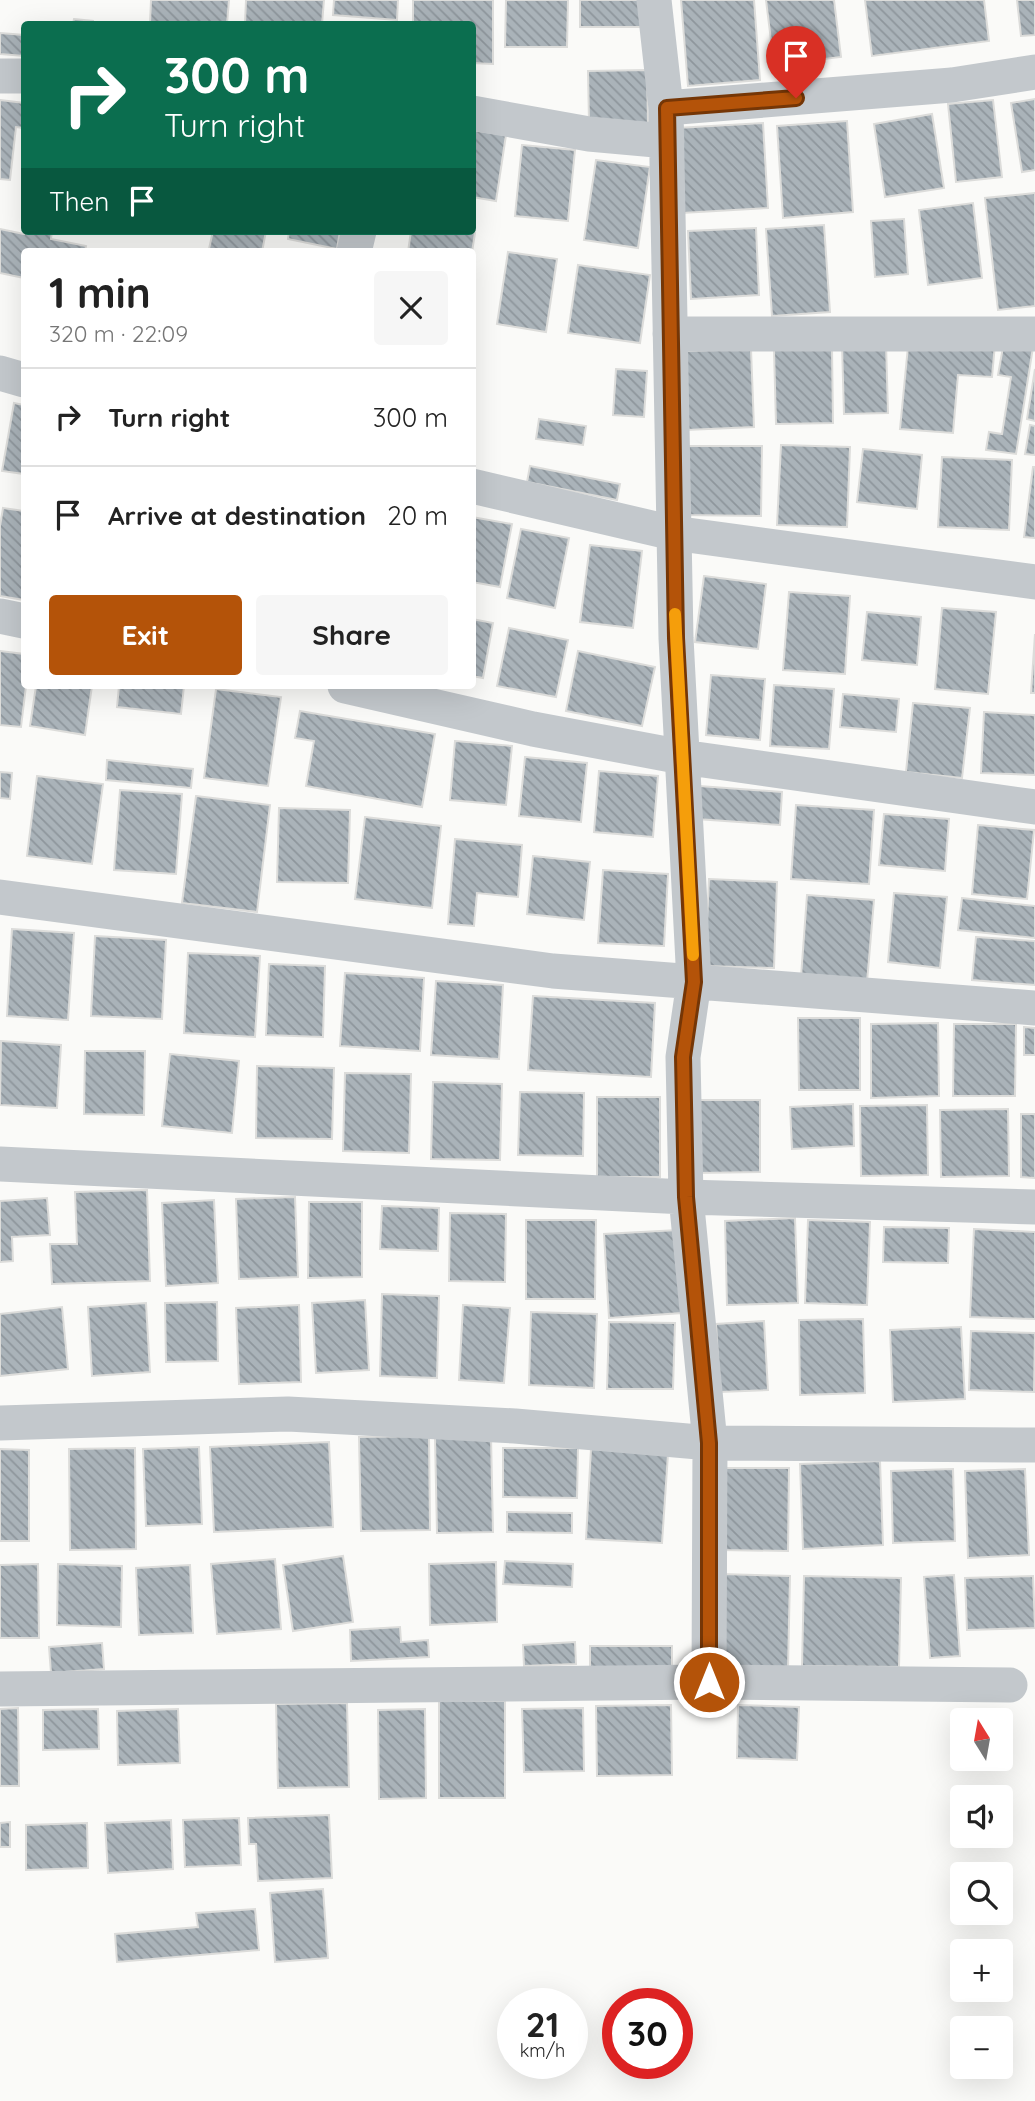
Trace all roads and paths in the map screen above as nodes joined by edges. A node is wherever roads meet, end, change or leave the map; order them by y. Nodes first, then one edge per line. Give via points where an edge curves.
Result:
1 (654, 0) edge
2 (1035, 72) edge
3 (0, 76) edge
4 (21, 76) edge
5 (476, 114) edge
6 (667, 125) junction
7 (670, 334) junction
8 (1035, 334) edge
9 (0, 373) edge
10 (21, 379) edge
11 (476, 487) edge
12 (673, 533) junction
13 (1035, 582) edge
14 (0, 616) edge
15 (21, 620) edge
16 (358, 689) edge
17 (682, 757) junction
18 (1035, 807) edge
19 (0, 897) edge
20 (694, 982) junction
21 (1035, 1008) edge
22 (0, 1164) edge
23 (686, 1197) junction
24 (1035, 1207) edge
25 (0, 1423) edge
26 (709, 1443) junction
27 (1035, 1445) edge
28 (709, 1682) junction
29 (1010, 1685) dead end
30 (0, 1689) edge

1 - 6 street
2 - 6 street
3 - 4 street
5 - 6 street via 589,134
6 - 7 street
7 - 8 street
7 - 12 street
9 - 10 street
11 - 12 street
12 - 13 street
12 - 17 street
14 - 15 street
16 - 17 street
17 - 18 street
17 - 20 street
19 - 20 street via 553,971
20 - 21 street
20 - 23 street via 683,1057
22 - 23 street
23 - 24 street
23 - 26 street
25 - 26 street via 288,1414 515,1426
26 - 27 street
26 - 28 street
28 - 29 street
28 - 30 street

